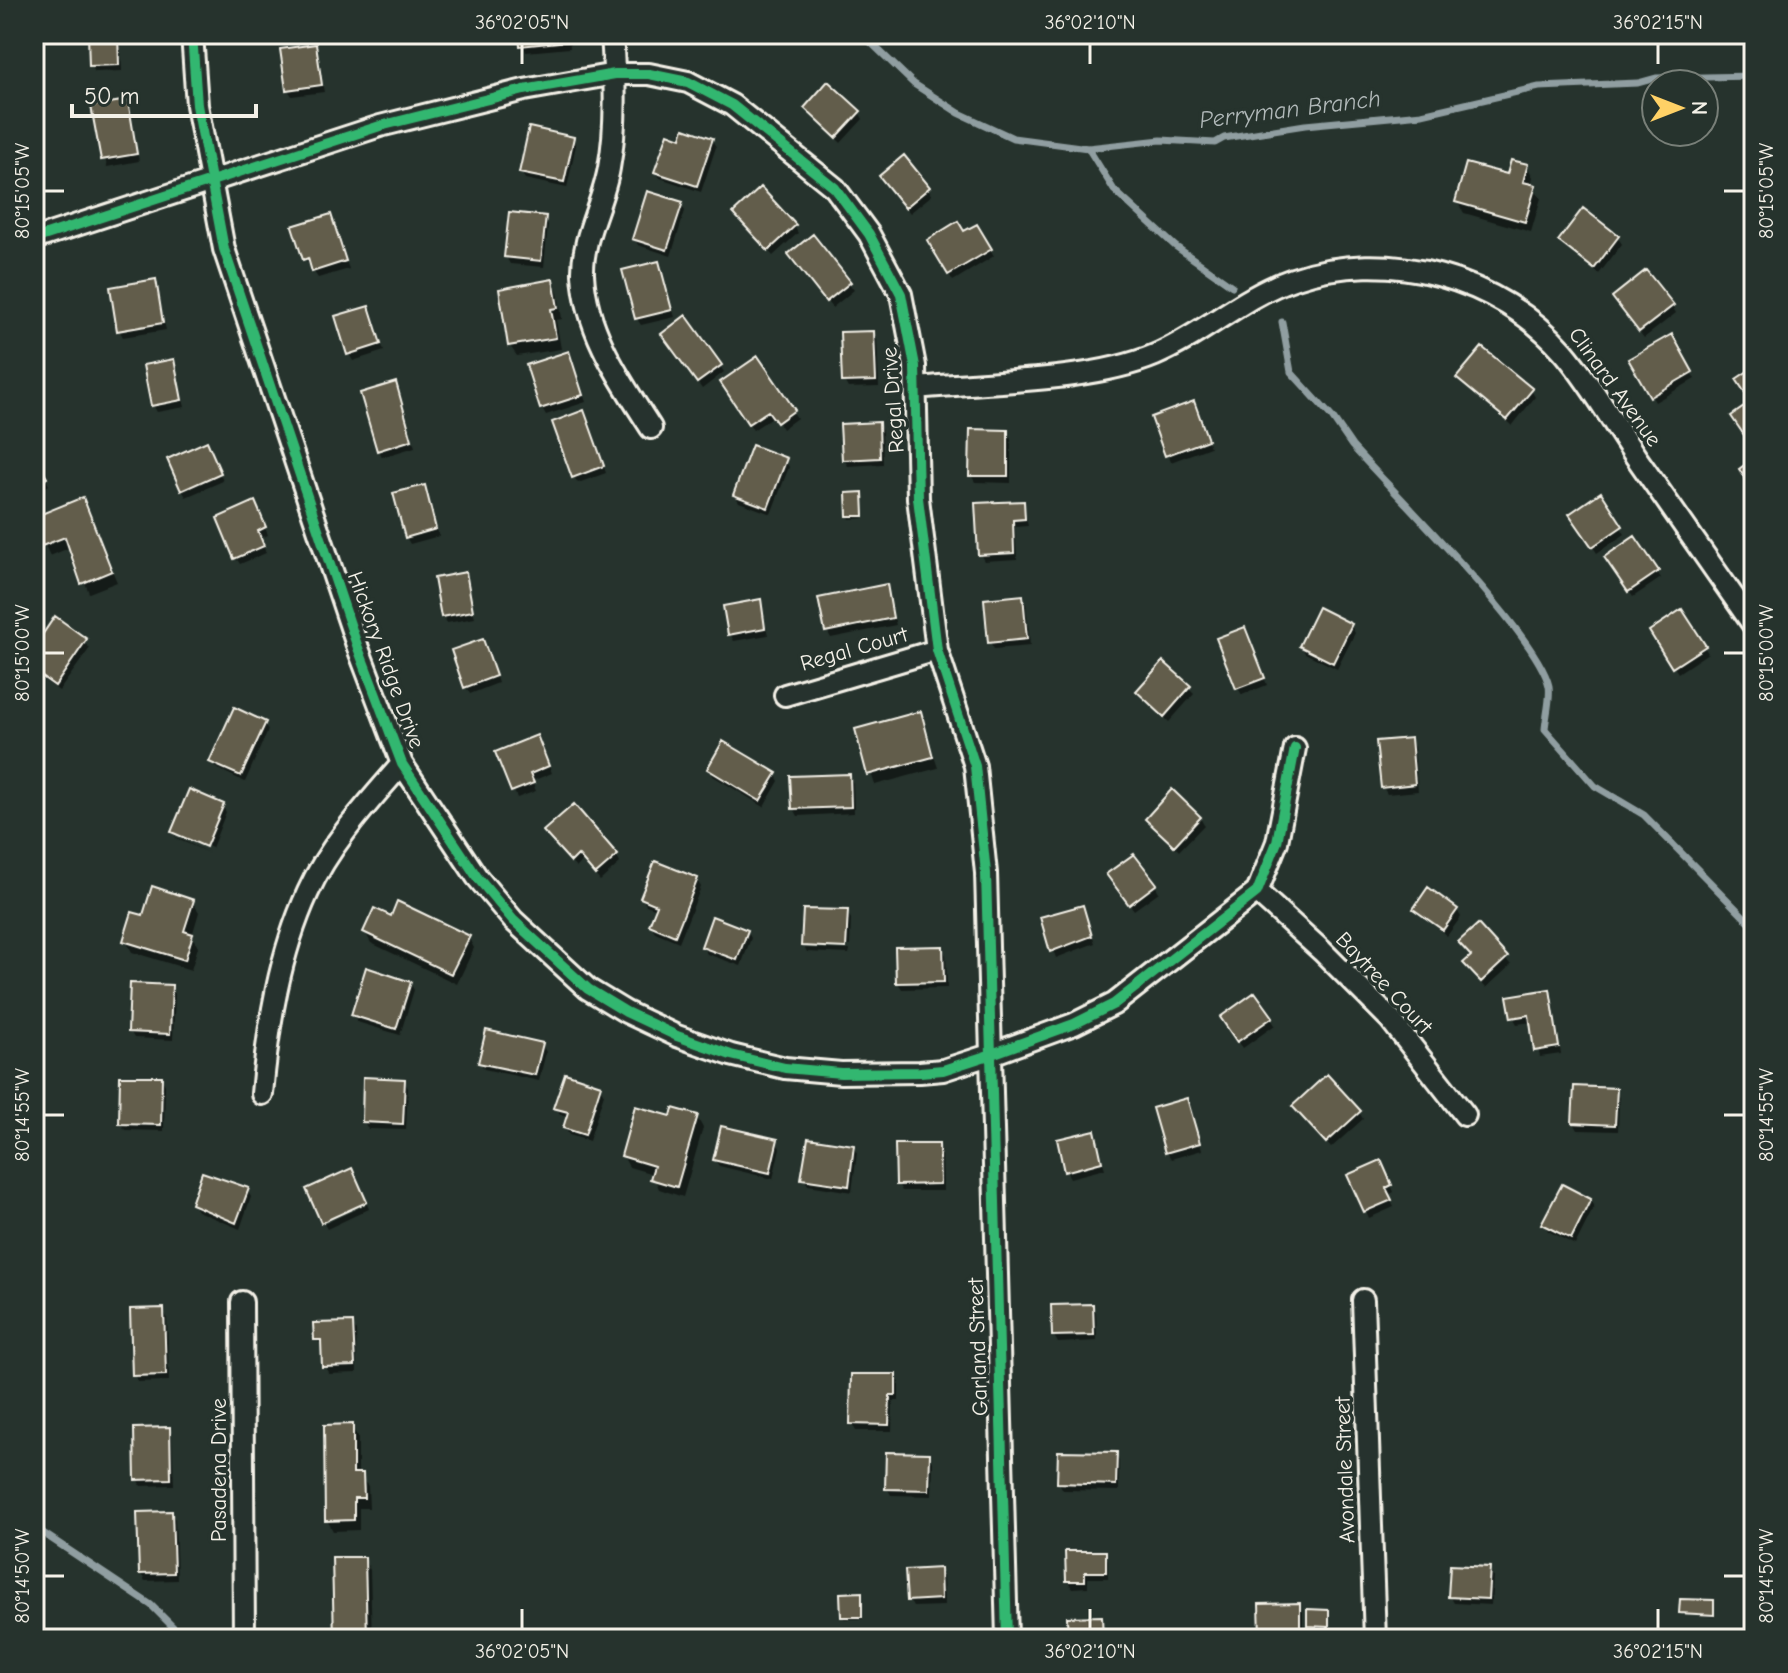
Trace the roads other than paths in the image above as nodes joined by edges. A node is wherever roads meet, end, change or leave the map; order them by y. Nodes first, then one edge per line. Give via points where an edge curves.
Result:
1 (192, 34) edge
2 (612, 34) edge
3 (615, 74) junction
4 (211, 179) junction
5 (34, 239) edge
6 (916, 388) junction
7 (651, 428) dead end
8 (1754, 626) edge
9 (937, 650) junction
10 (785, 695) dead end
11 (1295, 748) dead end
12 (402, 764) junction
13 (1257, 892) junction
14 (989, 1055) junction
15 (262, 1094) dead end
16 (1465, 1115) dead end
17 (1363, 1300) dead end
18 (242, 1302) dead end
19 (244, 1639) edge
20 (1007, 1639) edge
21 (1375, 1639) edge

1 - 4 street, Hickory Ridge Drive via 197,105
2 - 3 street
3 - 4 street, Regal Drive via 524,90 380,126
3 - 6 street, Regal Drive via 688,82 732,105 835,188 869,234 901,294
3 - 7 street via 609,168 586,241 583,274 592,319 610,362
4 - 5 street, Regal Drive
4 - 12 street, Hickory Ridge Drive via 224,249 252,337
6 - 8 street, Clinard Avenue via 1117,367 1186,341 1253,296 1320,272 1363,266 1440,275 1514,308 1564,353
6 - 9 street, Regal Drive via 918,498
9 - 10 street, Regal Court
9 - 14 street, Regal Drive via 975,766 986,873
11 - 13 street via 1277,842
12 - 14 street, Hickory Ridge Drive via 477,877 513,920 565,970 626,1012 677,1036 785,1068 920,1072
12 - 15 street via 365,807 308,891 275,998
13 - 14 street, Hickory Ridge Drive via 1114,1004
13 - 16 street, Baytree Court via 1390,1019
14 - 20 street, Garland Street
17 - 21 street, Avondale Street
18 - 19 street, Pasadena Drive

